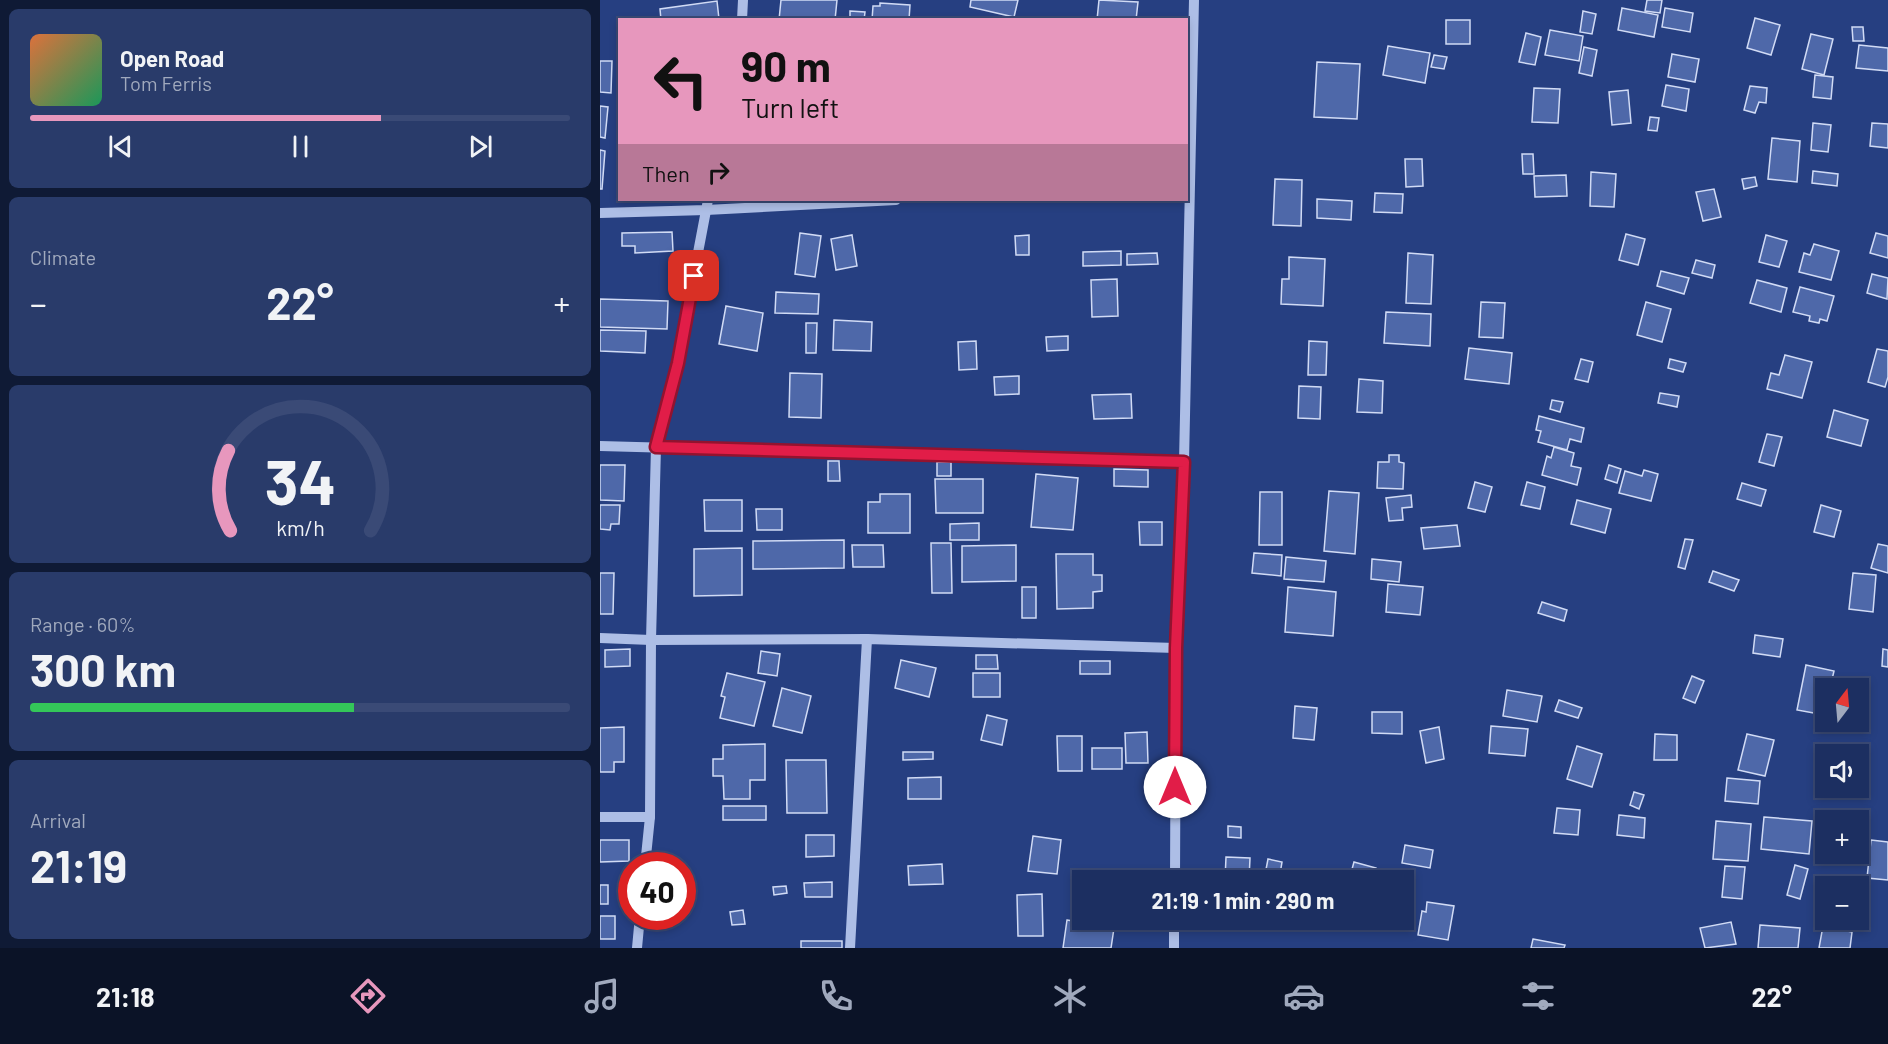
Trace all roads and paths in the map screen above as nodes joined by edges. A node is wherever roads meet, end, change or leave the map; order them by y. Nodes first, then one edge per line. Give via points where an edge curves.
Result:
1 (743, 0) edge
2 (1194, 0) edge
3 (742, 18) edge
4 (1189, 189) edge
5 (858, 201) edge
6 (707, 205) edge
7 (600, 213) edge
8 (600, 446) edge
9 (656, 447) junction
10 (1184, 462) junction
11 (600, 638) edge
12 (867, 639) junction
13 (651, 640) junction
14 (1176, 648) junction
15 (600, 817) edge
16 (650, 817) junction
17 (646, 852) edge
18 (1175, 870) edge
19 (639, 930) edge
20 (1174, 930) edge
21 (637, 948) edge
22 (850, 948) edge
23 (1174, 948) edge

1 - 3 street
2 - 4 street
4 - 10 street
5 - 6 street
6 - 7 street
6 - 9 street via 678,363
8 - 9 street
9 - 10 street
9 - 13 street
10 - 14 street
11 - 13 street
12 - 13 street
12 - 14 street
12 - 22 street
13 - 16 street
14 - 18 street
15 - 16 street
16 - 17 street
19 - 21 street
20 - 23 street

